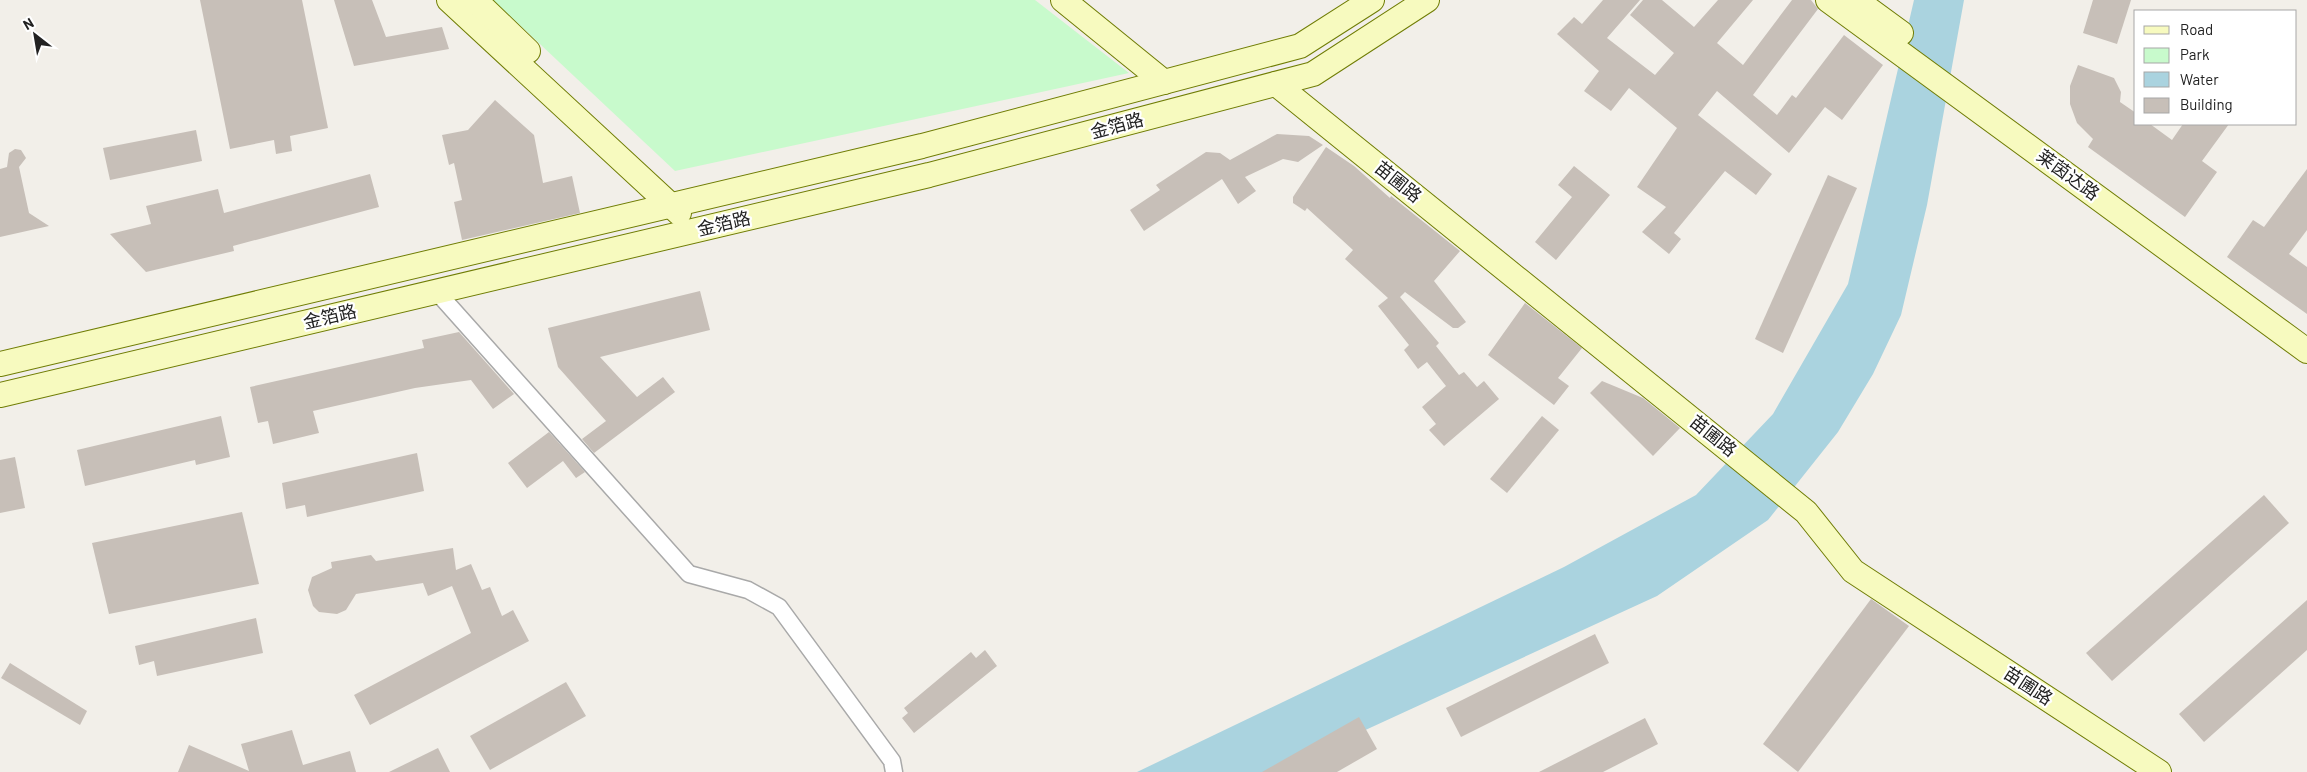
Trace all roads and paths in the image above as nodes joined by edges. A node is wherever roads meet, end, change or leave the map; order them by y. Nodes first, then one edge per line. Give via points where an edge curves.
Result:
1 (449, 0) edge
2 (475, 0) edge
3 (1063, 0) edge
4 (1372, 0) edge
5 (1427, 0) edge
6 (1828, 0) edge
7 (1856, 0) edge
8 (1924, 60) junction
9 (1164, 82) junction
10 (1276, 84) junction
11 (2004, 117) junction
12 (678, 204) junction
13 (705, 228) junction
14 (436, 292) junction
15 (2307, 332) edge
16 (2307, 351) edge
17 (0, 364) edge
18 (0, 395) edge
19 (894, 772) edge
20 (2159, 772) edge

1 - 12 main road
2 - 12 main road
3 - 9 main road
4 - 9 main road, 金箔路 via 1300,46
5 - 10 main road, 金箔路 via 1313,74
6 - 8 main road, 莱茵达路
7 - 8 main road
8 - 11 main road, 莱茵达路
9 - 12 main road, 金箔路 via 922,146
10 - 13 main road, 金箔路 via 929,175
10 - 20 main road, 苗圃路 via 1806,512 1853,571
11 - 15 main road via 2124,199
11 - 16 main road, 莱茵达路
12 - 13 main road
12 - 17 main road, 金箔路
13 - 14 main road, 金箔路
14 - 18 main road, 金箔路
14 - 19 street via 689,574 748,590 779,608 892,761

